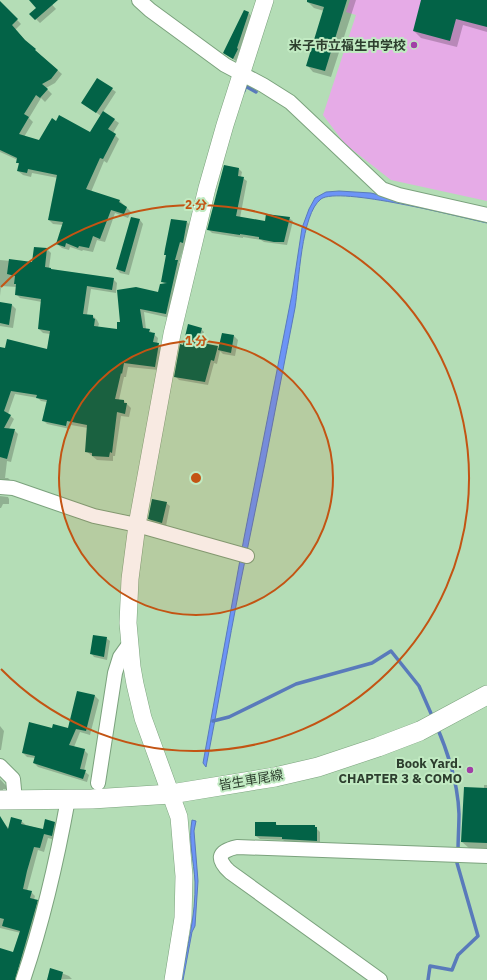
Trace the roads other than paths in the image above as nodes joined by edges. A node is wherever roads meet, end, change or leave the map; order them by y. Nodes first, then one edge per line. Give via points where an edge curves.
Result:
1 (139, 0) edge
2 (265, 0) edge
3 (241, 73) junction
4 (487, 215) edge
5 (0, 487) edge
6 (137, 525) junction
7 (242, 555) dead end
8 (130, 643) junction
9 (487, 695) edge
10 (0, 766) edge
11 (98, 783) dead end
12 (172, 794) junction
13 (68, 799) junction
14 (8, 800) edge
15 (487, 856) edge
16 (23, 980) edge
17 (172, 980) edge
18 (380, 980) edge

1 - 3 street via 225,65
2 - 3 street
3 - 4 street via 290,102 382,189 399,196
3 - 6 street via 207,188 173,329
5 - 6 street via 13,488 94,516
6 - 7 street
6 - 8 street via 130,579
8 - 11 street via 120,657 115,673
8 - 12 street via 135,684 143,718
9 - 12 main road, 皆生車尾線 via 420,731 318,767 275,777
10 - 14 street via 13,780
12 - 13 main road, 皆生車尾線
12 - 17 street via 179,817 184,876 183,918
13 - 14 main road, 皆生車尾線
13 - 16 street via 37,941
15 - 18 street via 238,847 226,850 222,854 224,866 230,872

